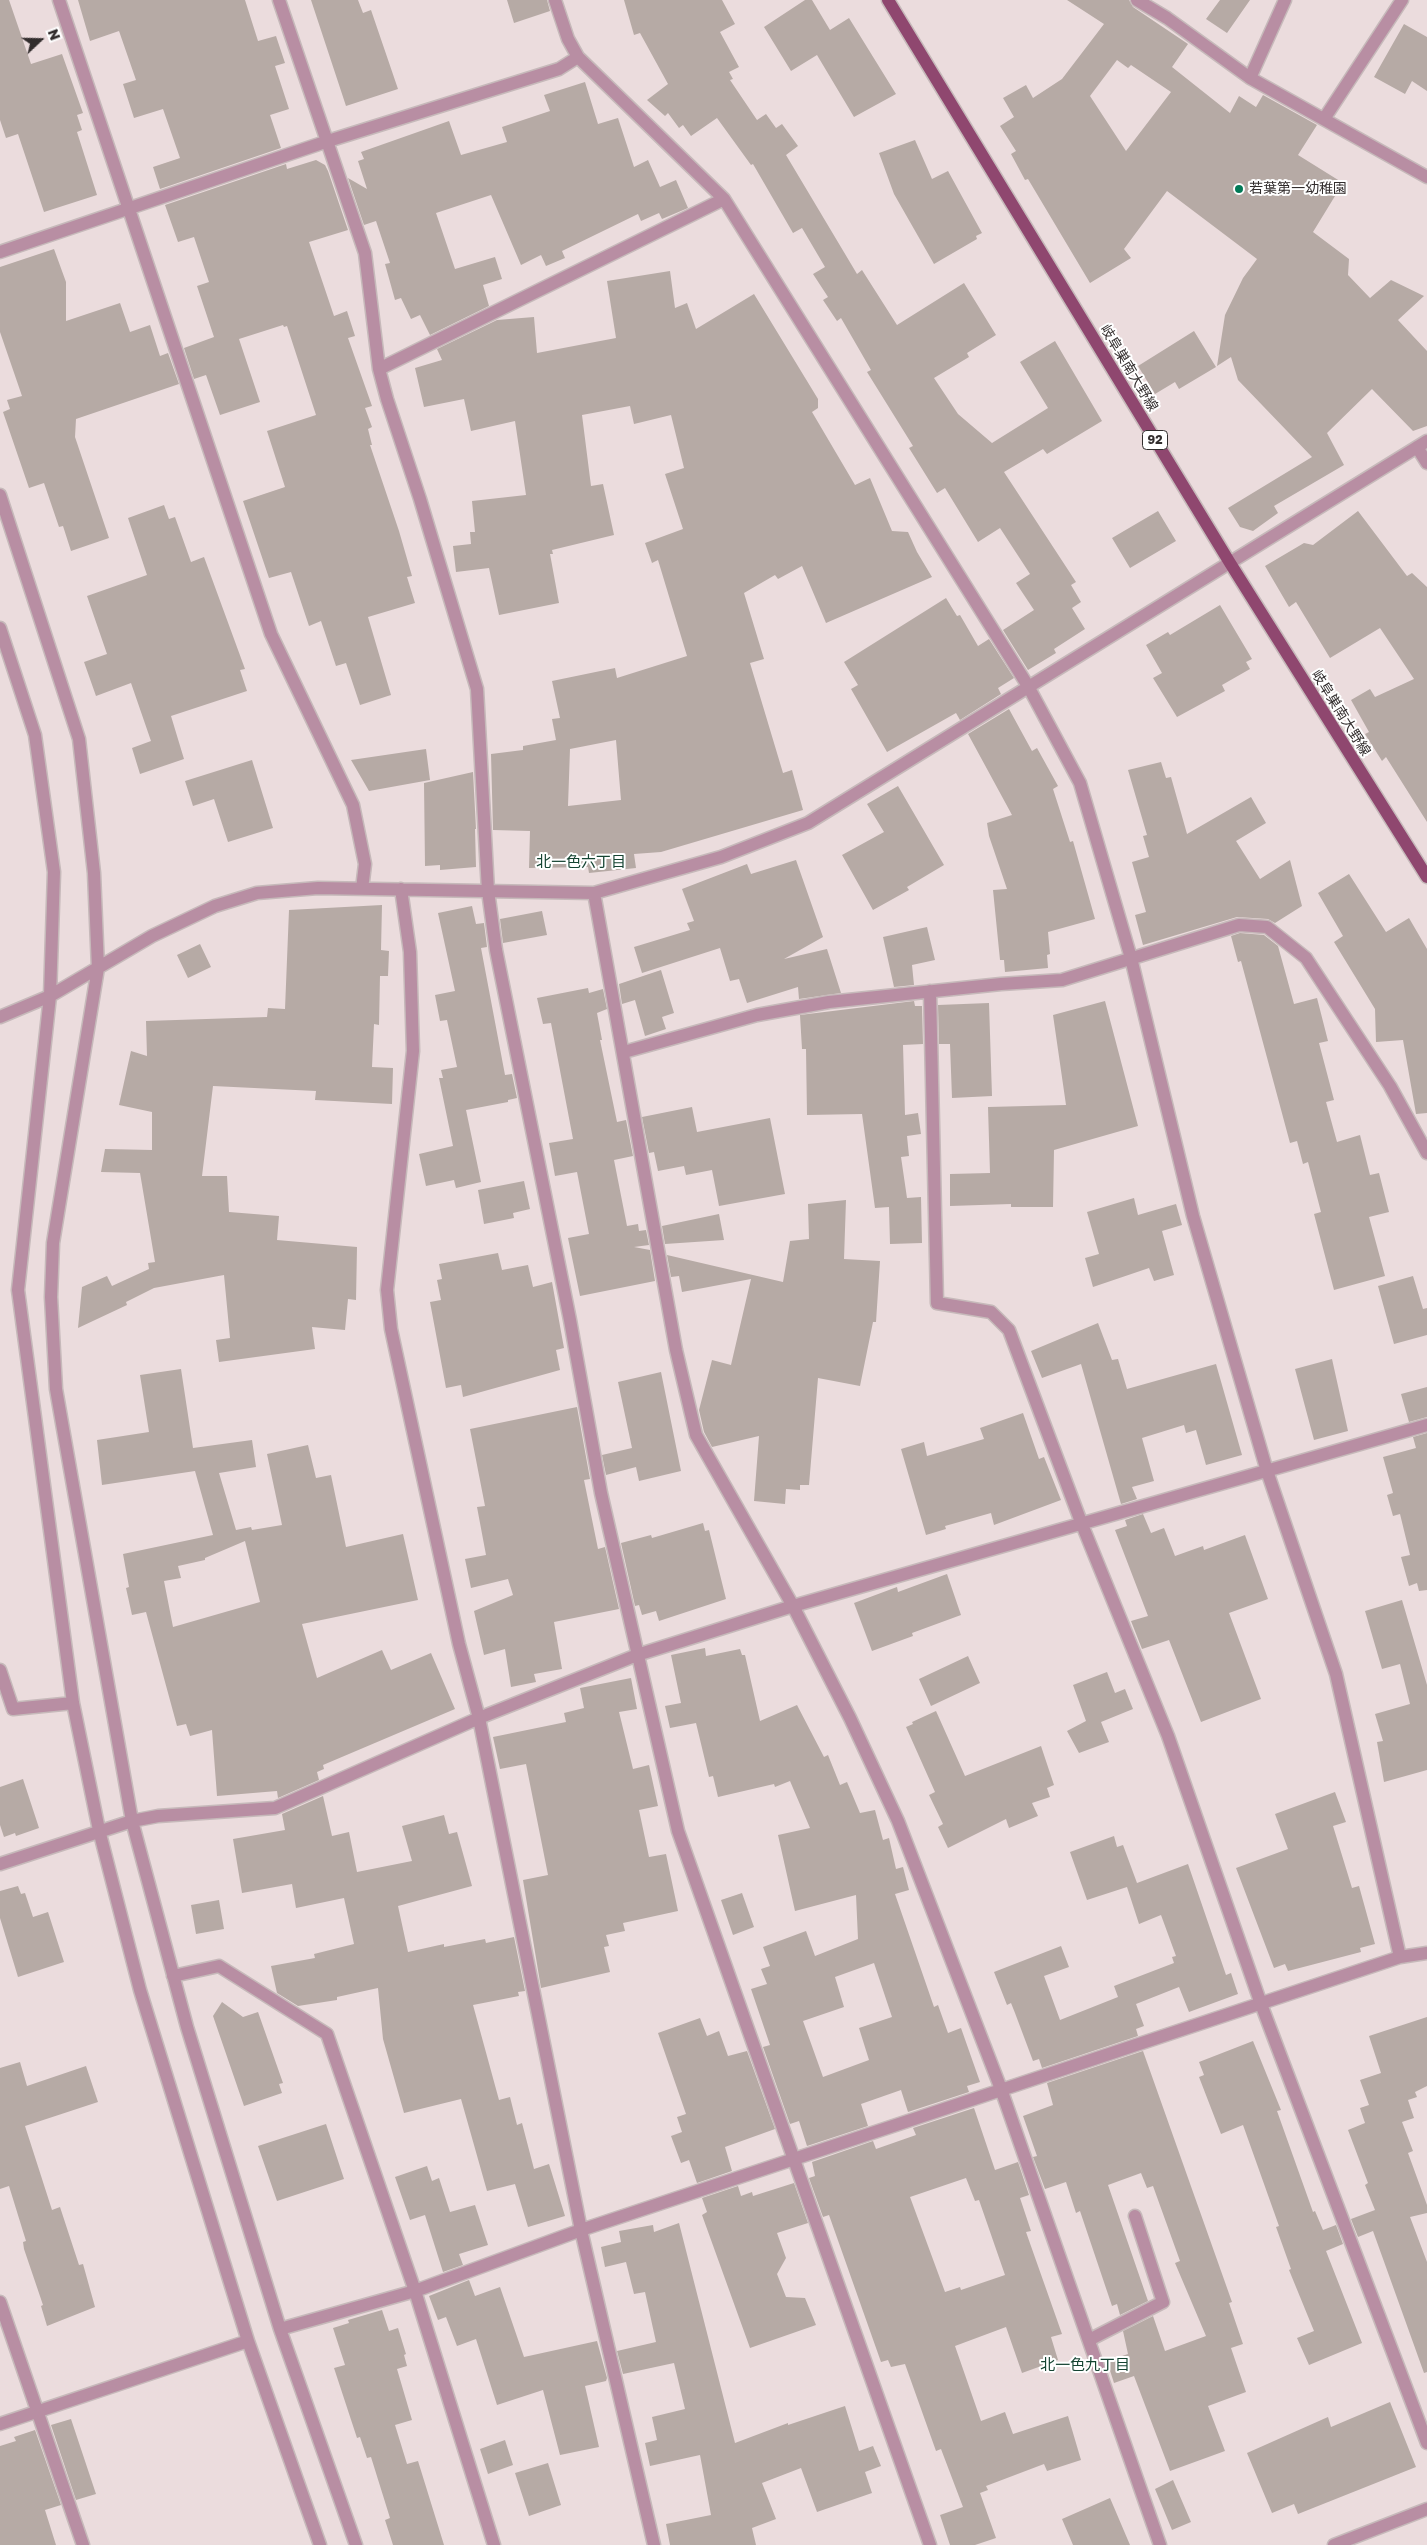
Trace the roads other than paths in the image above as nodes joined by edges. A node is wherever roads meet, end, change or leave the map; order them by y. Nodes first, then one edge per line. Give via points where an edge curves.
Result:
1 (59, 0) edge
2 (279, 0) edge
3 (555, 0) edge
4 (888, 0) edge
5 (1137, 0) edge
6 (1285, 0) edge
7 (1402, 0) edge
8 (578, 57) junction
9 (1250, 78) junction
10 (1324, 119) junction
11 (328, 141) junction
12 (1427, 177) edge
13 (724, 199) junction
14 (129, 209) junction
15 (0, 252) edge
16 (379, 369) junction
17 (1422, 444) edge
18 (1427, 463) edge
19 (0, 495) edge
20 (1230, 563) junction
21 (0, 628) edge
22 (1028, 686) junction
23 (1427, 878) edge
24 (362, 889) junction
25 (401, 890) junction
26 (488, 891) junction
27 (594, 893) junction
28 (1131, 958) junction
29 (98, 968) junction
30 (930, 991) junction
31 (50, 996) junction
32 (0, 1017) edge
33 (624, 1052) junction
34 (1427, 1153) edge
35 (1427, 1425) edge
36 (1268, 1470) junction
37 (1081, 1522) junction
38 (793, 1606) junction
39 (637, 1655) junction
40 (0, 1670) edge
41 (72, 1703) junction
42 (478, 1718) junction
43 (132, 1821) junction
44 (99, 1830) junction
45 (0, 1864) edge
46 (1427, 1953) edge
47 (1400, 1957) junction
48 (173, 1976) junction
49 (1261, 2004) junction
50 (1001, 2089) junction
51 (795, 2159) junction
52 (1135, 2216) dead end
53 (581, 2230) junction
54 (415, 2291) junction
55 (0, 2302) edge
56 (280, 2329) junction
57 (1088, 2340) junction
58 (248, 2341) junction
59 (38, 2412) junction
60 (0, 2424) edge
61 (1427, 2443) edge
62 (1427, 2509) edge
63 (83, 2545) edge
64 (320, 2545) edge
65 (356, 2545) edge
66 (494, 2545) edge
67 (654, 2545) edge
68 (930, 2545) edge
69 (1160, 2545) edge
70 (1334, 2545) edge

1 - 14 street
2 - 11 street
3 - 8 street via 568,40
4 - 20 main road, 岐阜巣南大野線 / 92
5 - 9 street
6 - 9 street
7 - 10 street
8 - 11 street via 559,70
8 - 13 street
9 - 10 street
10 - 12 street
11 - 14 street
11 - 16 street via 365,253
13 - 16 street
13 - 22 street
14 - 15 street
14 - 24 street via 271,634 353,805 365,864
16 - 26 street via 477,689
17 - 18 street
17 - 20 street
19 - 29 street via 79,739 94,873
20 - 22 street
20 - 23 main road, 岐阜巣南大野線 / 92
21 - 31 street via 35,735 54,872
22 - 27 street via 808,823 722,858
22 - 28 street via 1080,783
24 - 25 street
24 - 29 street via 318,888 257,893 215,906 160,932
25 - 26 street
25 - 42 street via 410,952 413,1052 387,1290 391,1329
26 - 27 street
26 - 39 street via 496,950 601,1493
27 - 33 street
28 - 30 street via 1062,980
28 - 34 street via 1239,925 1267,927 1306,958 1390,1086
28 - 36 street via 1193,1216
29 - 31 street
29 - 43 street via 53,1243 51,1297 56,1389
30 - 33 street via 829,1002 757,1015
30 - 37 street via 937,1303 990,1312 1009,1330
31 - 32 street
31 - 41 street via 18,1290
33 - 38 street via 676,1350 696,1435
35 - 36 street
36 - 37 street
36 - 47 street via 1336,1674
37 - 38 street
37 - 49 street via 1168,1736
38 - 39 street
38 - 50 street via 898,1821
39 - 42 street
39 - 51 street via 678,1831
40 - 41 street via 13,1708
41 - 44 street
42 - 43 street via 276,1808 158,1816
42 - 53 street
43 - 44 street
43 - 48 street
44 - 45 street
44 - 58 street via 140,1990
46 - 47 street
47 - 49 street
48 - 54 street via 220,1966 327,2034
48 - 56 street
49 - 50 street
49 - 61 street
50 - 51 street
50 - 57 street
51 - 53 street
51 - 68 street
52 - 57 street via 1163,2302
53 - 54 street
53 - 67 street
54 - 56 street
54 - 66 street
55 - 59 street
56 - 65 street
57 - 69 street
58 - 59 street
58 - 64 street
59 - 60 street
59 - 63 street
62 - 70 street

